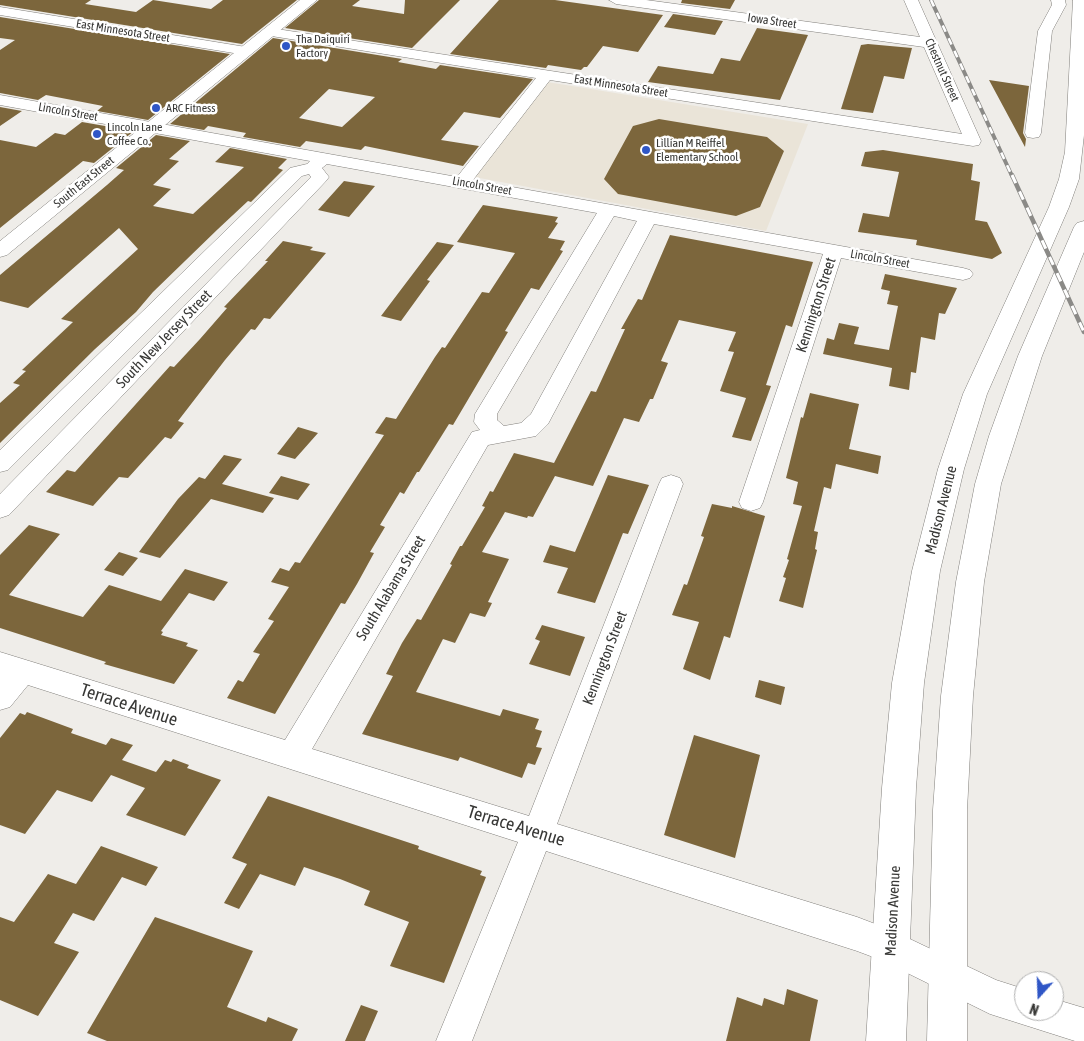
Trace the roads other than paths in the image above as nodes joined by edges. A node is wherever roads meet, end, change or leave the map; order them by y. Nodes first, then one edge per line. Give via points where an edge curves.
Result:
1 (309, 0) edge
2 (616, 0) edge
3 (911, 0) edge
4 (1058, 0) edge
5 (1081, 0) edge
6 (0, 11) edge
7 (270, 32) junction
8 (929, 42) junction
9 (246, 51) junction
10 (546, 75) junction
11 (0, 100) edge
12 (152, 127) junction
13 (1033, 133) dead end
14 (973, 140) joint
15 (318, 163) junction
16 (462, 183) junction
17 (609, 209) junction
18 (649, 216) junction
19 (1084, 227) edge
20 (0, 250) edge
21 (834, 250) junction
22 (963, 274) dead end
23 (500, 436) junction
24 (0, 464) edge
25 (672, 484) dead end
26 (751, 502) dead end
27 (0, 509) edge
28 (12, 667) edge
29 (0, 698) edge
30 (292, 755) junction
31 (538, 832) junction
32 (890, 947) junction
33 (948, 975) junction
34 (1014, 1004) edge
35 (1064, 1020) edge
36 (1084, 1026) edge
37 (454, 1041) edge
38 (886, 1041) edge
39 (948, 1041) edge

1 - 7 main road, South East Street
2 - 8 street, Iowa Street
3 - 8 street, Chestnut Street
4 - 13 street via 1059,6 1045,31
5 - 32 main road, Madison Avenue via 1074,152 1069,179 976,394 951,468 926,571 908,683
6 - 9 street, East Minnesota Street
7 - 9 main road, South East Street
7 - 10 street, East Minnesota Street
8 - 14 street, Chestnut Street
9 - 12 main road, South East Street
10 - 14 street, East Minnesota Street
10 - 16 street
11 - 12 street, Lincoln Street
12 - 15 street, Lincoln Street
12 - 20 main road, South East Street
15 - 16 street, Lincoln Street
15 - 24 street, South New Jersey Street via 296,172
15 - 27 street, South New Jersey Street via 320,178
16 - 17 street, Lincoln Street
17 - 18 street, Lincoln Street
17 - 23 street via 486,414 485,422
18 - 21 street, Lincoln Street
18 - 23 street, South Alabama Street via 540,419 528,430
19 - 33 main road via 1030,356 1002,436 988,484 970,582 953,754
21 - 22 street, Lincoln Street
21 - 26 street, Kennington Street
23 - 30 street, South Alabama Street via 480,438
25 - 31 street, Kennington Street
28 - 29 street
28 - 30 street, Terrace Avenue
30 - 31 street, Terrace Avenue
31 - 32 street, Terrace Avenue
31 - 37 street
32 - 33 street, Terrace Avenue
32 - 38 main road, Madison Avenue
33 - 34 street, Terrace Avenue
33 - 39 main road
35 - 36 street

